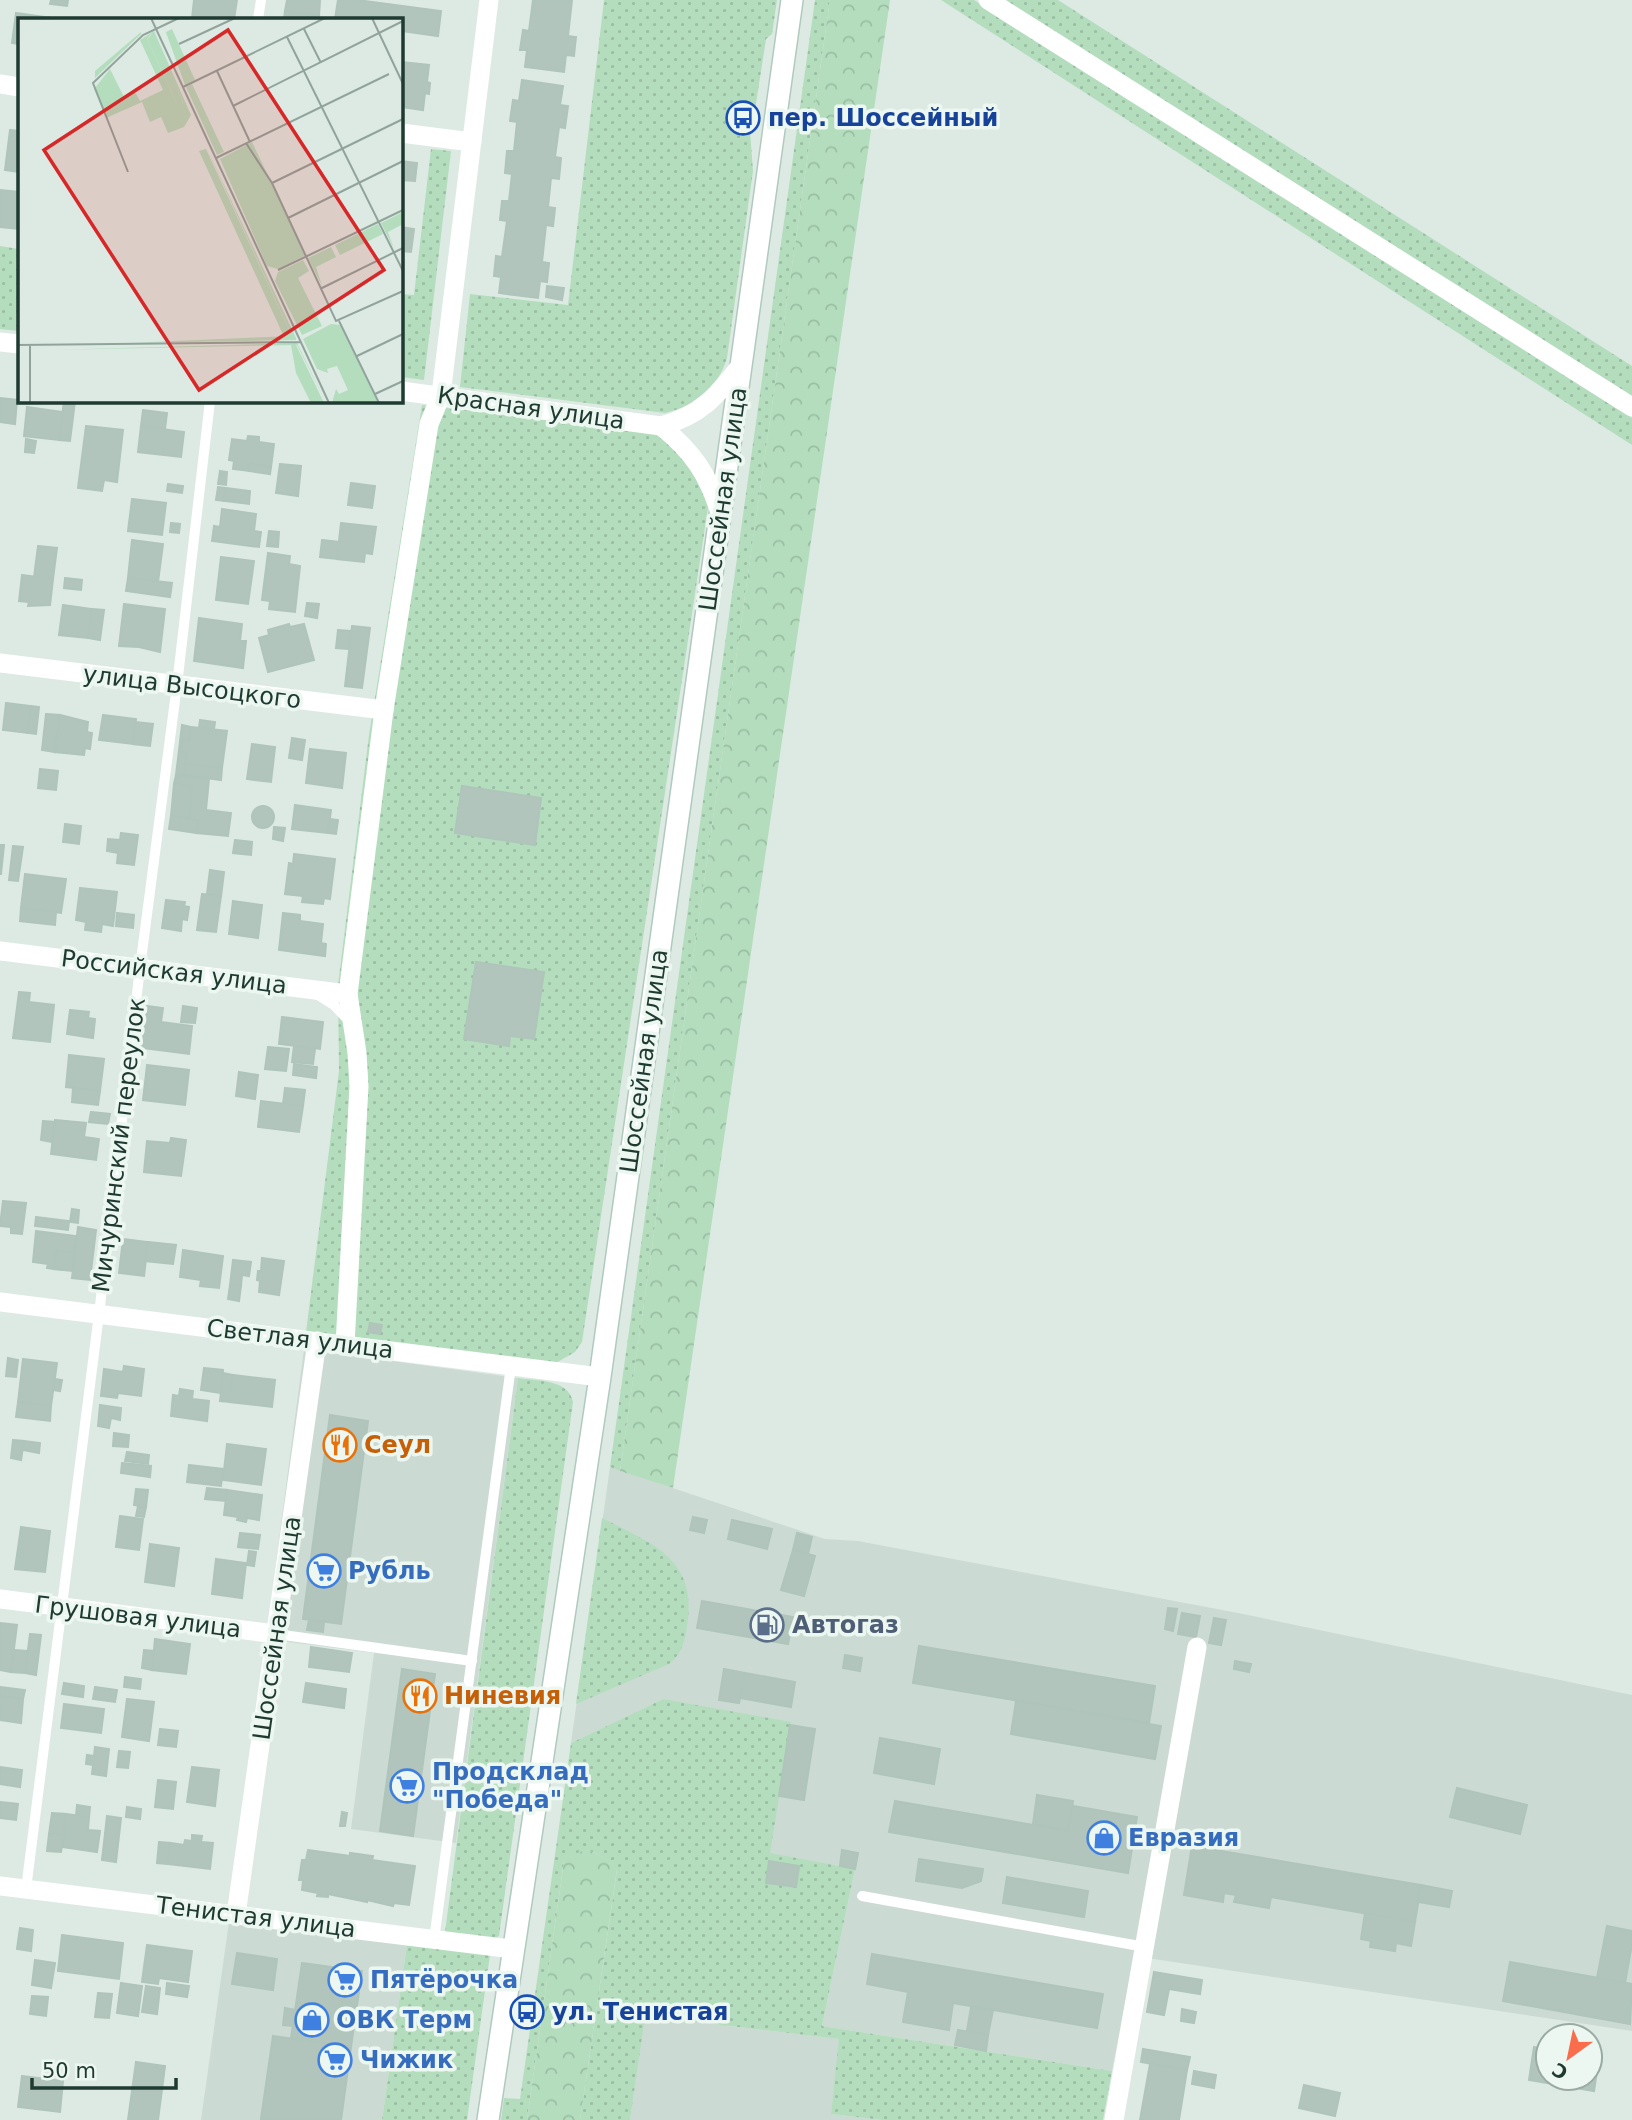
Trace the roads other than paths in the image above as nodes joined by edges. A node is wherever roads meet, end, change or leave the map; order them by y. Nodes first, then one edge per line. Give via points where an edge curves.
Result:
1 (261, 0) edge
2 (489, 0) edge
3 (792, 0) edge
4 (988, 0) edge
5 (258, 18) edge
6 (0, 84) edge
7 (18, 87) edge
8 (402, 133) edge
9 (472, 142) junction
10 (0, 342) edge
11 (18, 344) edge
12 (741, 365) junction
13 (402, 391) edge
14 (442, 395) junction
15 (210, 402) edge
16 (1632, 407) edge
17 (661, 426) junction
18 (721, 514) junction
19 (0, 663) edge
20 (177, 685) junction
21 (384, 710) junction
22 (0, 951) edge
23 (140, 968) junction
24 (298, 988) junction
25 (348, 994) junction
26 (353, 1026) junction
27 (0, 1302) edge
28 (99, 1314) junction
29 (317, 1341) junction
30 (345, 1345) junction
31 (511, 1366) junction
32 (600, 1377) junction
33 (0, 1599) edge
34 (63, 1607) junction
35 (276, 1634) junction
36 (1197, 1647) dead end
37 (472, 1661) junction
38 (0, 1886) edge
39 (26, 1889) junction
40 (862, 1896) dead end
41 (236, 1915) junction
42 (434, 1940) junction
43 (1144, 1947) junction
44 (512, 1949) junction
45 (488, 2120) edge
46 (1114, 2120) edge

1 - 5 lane
2 - 9 street
3 - 12 main road, Шоссейная улица
4 - 16 street
6 - 7 street
8 - 9 street
9 - 14 street
10 - 11 street
12 - 17 street via 707,405
12 - 18 main road, Шоссейная улица
13 - 14 street, Красная улица
14 - 17 street, Красная улица
14 - 21 street via 429,424
15 - 20 lane, Мичуринский переулок
17 - 18 street via 704,472
18 - 32 main road, Шоссейная улица
19 - 20 street, улица Высоцкого
20 - 21 street, улица Высоцкого
20 - 23 lane, Мичуринский переулок
21 - 25 street
22 - 23 street, Российская улица
23 - 24 street, Российская улица
23 - 28 lane, Мичуринский переулок
24 - 25 street, Российская улица
24 - 26 lane via 327,999
25 - 26 street
26 - 30 street via 359,1086
27 - 28 street, Светлая улица
28 - 29 street, Светлая улица
28 - 34 lane, Мичуринский переулок
29 - 30 street, Светлая улица
29 - 35 street, Шоссейная улица
30 - 31 street, Светлая улица
31 - 32 street, Светлая улица
31 - 37 lane
32 - 44 main road, Шоссейная улица
33 - 34 street, Грушовая улица
34 - 35 street, Грушовая улица
34 - 39 lane, Мичуринский переулок
35 - 37 lane
35 - 41 street, Шоссейная улица
36 - 43 street
37 - 42 lane
38 - 39 street, Тенистая улица
39 - 41 street, Тенистая улица
40 - 43 lane
41 - 42 street, Тенистая улица
42 - 44 street, Тенистая улица
43 - 46 street
44 - 45 main road, Шоссейная улица

